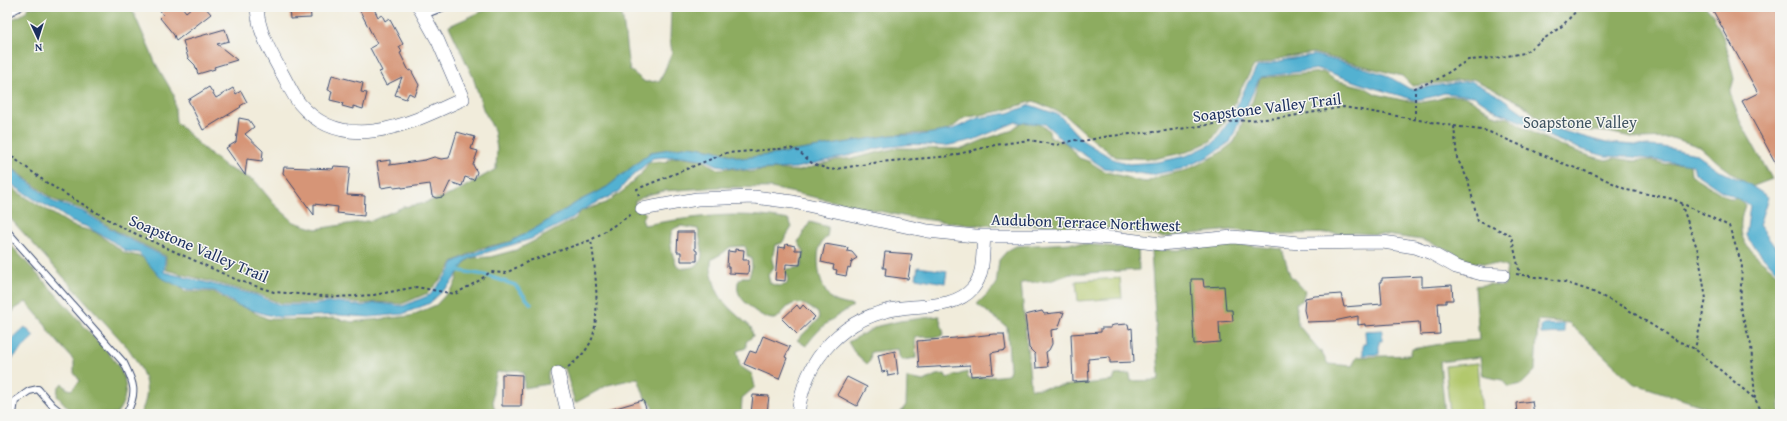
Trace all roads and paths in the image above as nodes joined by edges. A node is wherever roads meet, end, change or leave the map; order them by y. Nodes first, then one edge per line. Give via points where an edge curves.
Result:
1 (20, 7) edge
2 (257, 7) edge
3 (444, 7) edge
4 (1580, 7) edge
5 (421, 11) edge
6 (7, 14) edge
7 (1415, 119) junction
8 (1454, 126) junction
9 (7, 153) edge
10 (637, 189) dead end
11 (1681, 202) junction
12 (642, 209) joint
13 (7, 231) edge
14 (984, 236) junction
15 (591, 240) junction
16 (1502, 275) dead end
17 (1695, 349) junction
18 (558, 373) joint
19 (1755, 399) junction
20 (13, 414) edge
21 (63, 414) edge
22 (126, 414) edge
23 (568, 414) edge
24 (798, 414) edge
25 (1763, 414) edge

1 - 6 lane
2 - 5 street via 264,38 299,103 330,126 354,131 388,128 423,118 463,99 438,41
3 - 5 lane
4 - 7 path via 1562,26 1524,53 1468,60 1438,79 1415,88
7 - 8 path, Soapstone Valley Trail
7 - 10 path, Soapstone Valley Trail via 1344,108 1280,118 1241,120 1083,141 1074,140 1057,145 1029,140 950,156 879,162 831,170 813,164 798,151 790,148 726,153
8 - 11 path, Soapstone Valley Trail via 1487,131 1627,190
8 - 17 path via 1457,158 1468,180 1478,221 1511,235 1520,274 1561,281 1591,291 1624,307 1672,338
9 - 15 path, Soapstone Valley Trail via 47,183 121,227 237,280 274,292 336,297 374,295 416,287 455,294 490,272 506,273 529,261
11 - 17 path via 1698,251 1706,299
11 - 19 path, Soapstone Valley Trail via 1729,226 1742,265 1740,307 1751,345
12 - 14 street, Audubon Terrace Northwest via 697,199 754,197 793,202 928,231
12 - 15 path, Soapstone Valley Trail
13 - 22 lane via 124,363 132,381 133,402
14 - 16 street, Audubon Terrace Northwest via 1073,236 1161,244 1233,237 1300,243 1383,242 1415,247 1456,267 1482,274
14 - 24 street via 982,269 972,290 951,302 875,314 844,330 827,346 811,368 803,388
15 - 18 path via 596,267 596,293 590,344 578,360
17 - 19 path
18 - 23 street
19 - 25 path
20 - 21 lane via 15,401 29,391 38,389

